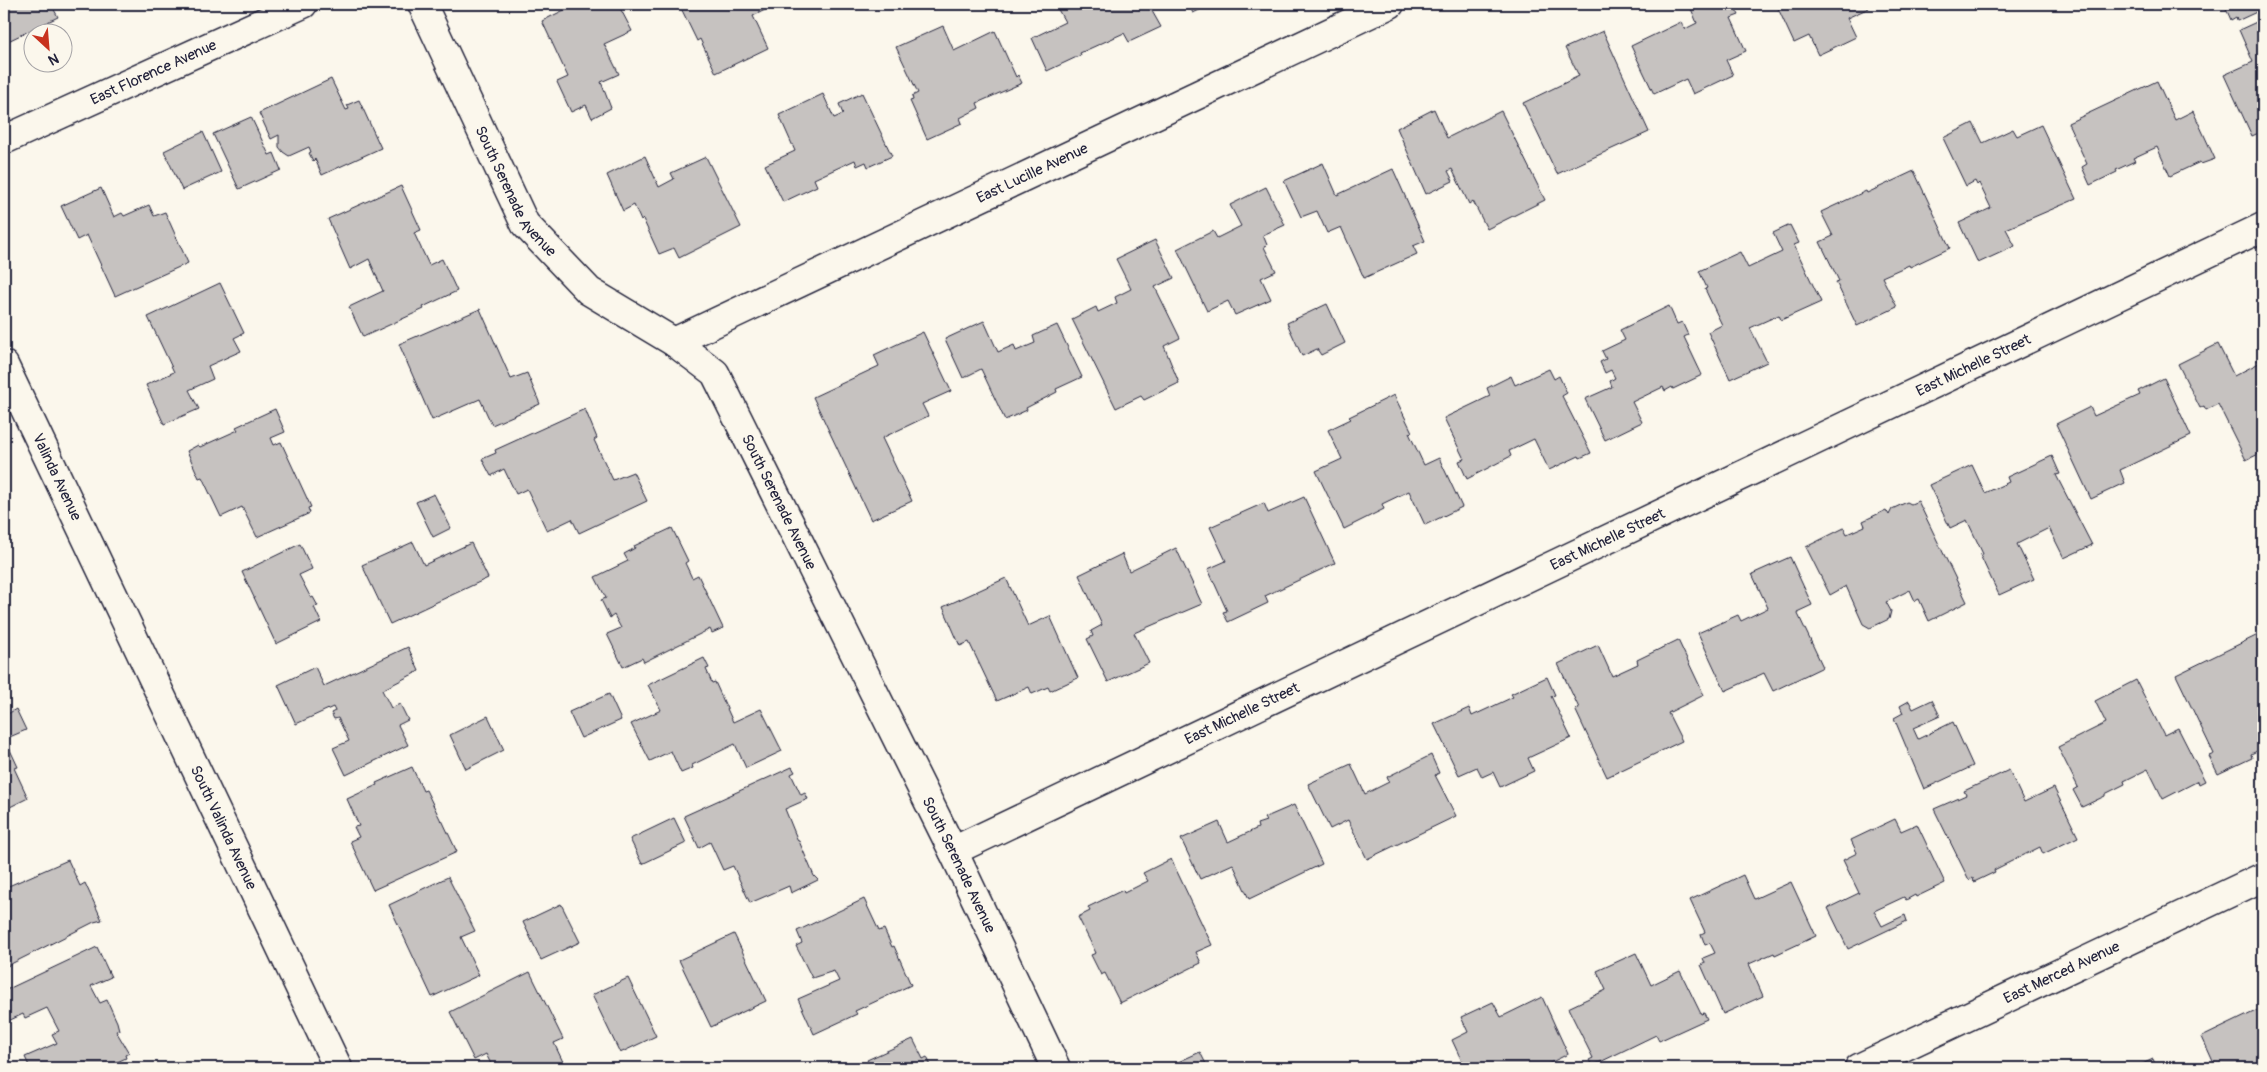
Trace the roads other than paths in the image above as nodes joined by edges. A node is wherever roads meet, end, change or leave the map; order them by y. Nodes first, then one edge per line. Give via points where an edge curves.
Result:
1 (303, 4) edge
2 (422, 4) edge
3 (1390, 4) edge
4 (4, 140) edge
5 (2263, 227) edge
6 (674, 342) junction
7 (4, 365) edge
8 (110, 588) joint
9 (953, 851) junction
10 (2263, 877) edge
11 (338, 1068) edge
12 (1056, 1068) edge
13 (1859, 1068) edge

1 - 4 street, East Florence Avenue
2 - 6 street, South Serenade Avenue via 525,224 589,290
3 - 6 street, East Lucille Avenue
5 - 9 street, East Michelle Street
6 - 9 street, South Serenade Avenue via 716,373
7 - 8 street, Valinda Avenue
8 - 11 street, South Valinda Avenue
9 - 12 street, South Serenade Avenue
10 - 13 street, East Merced Avenue

